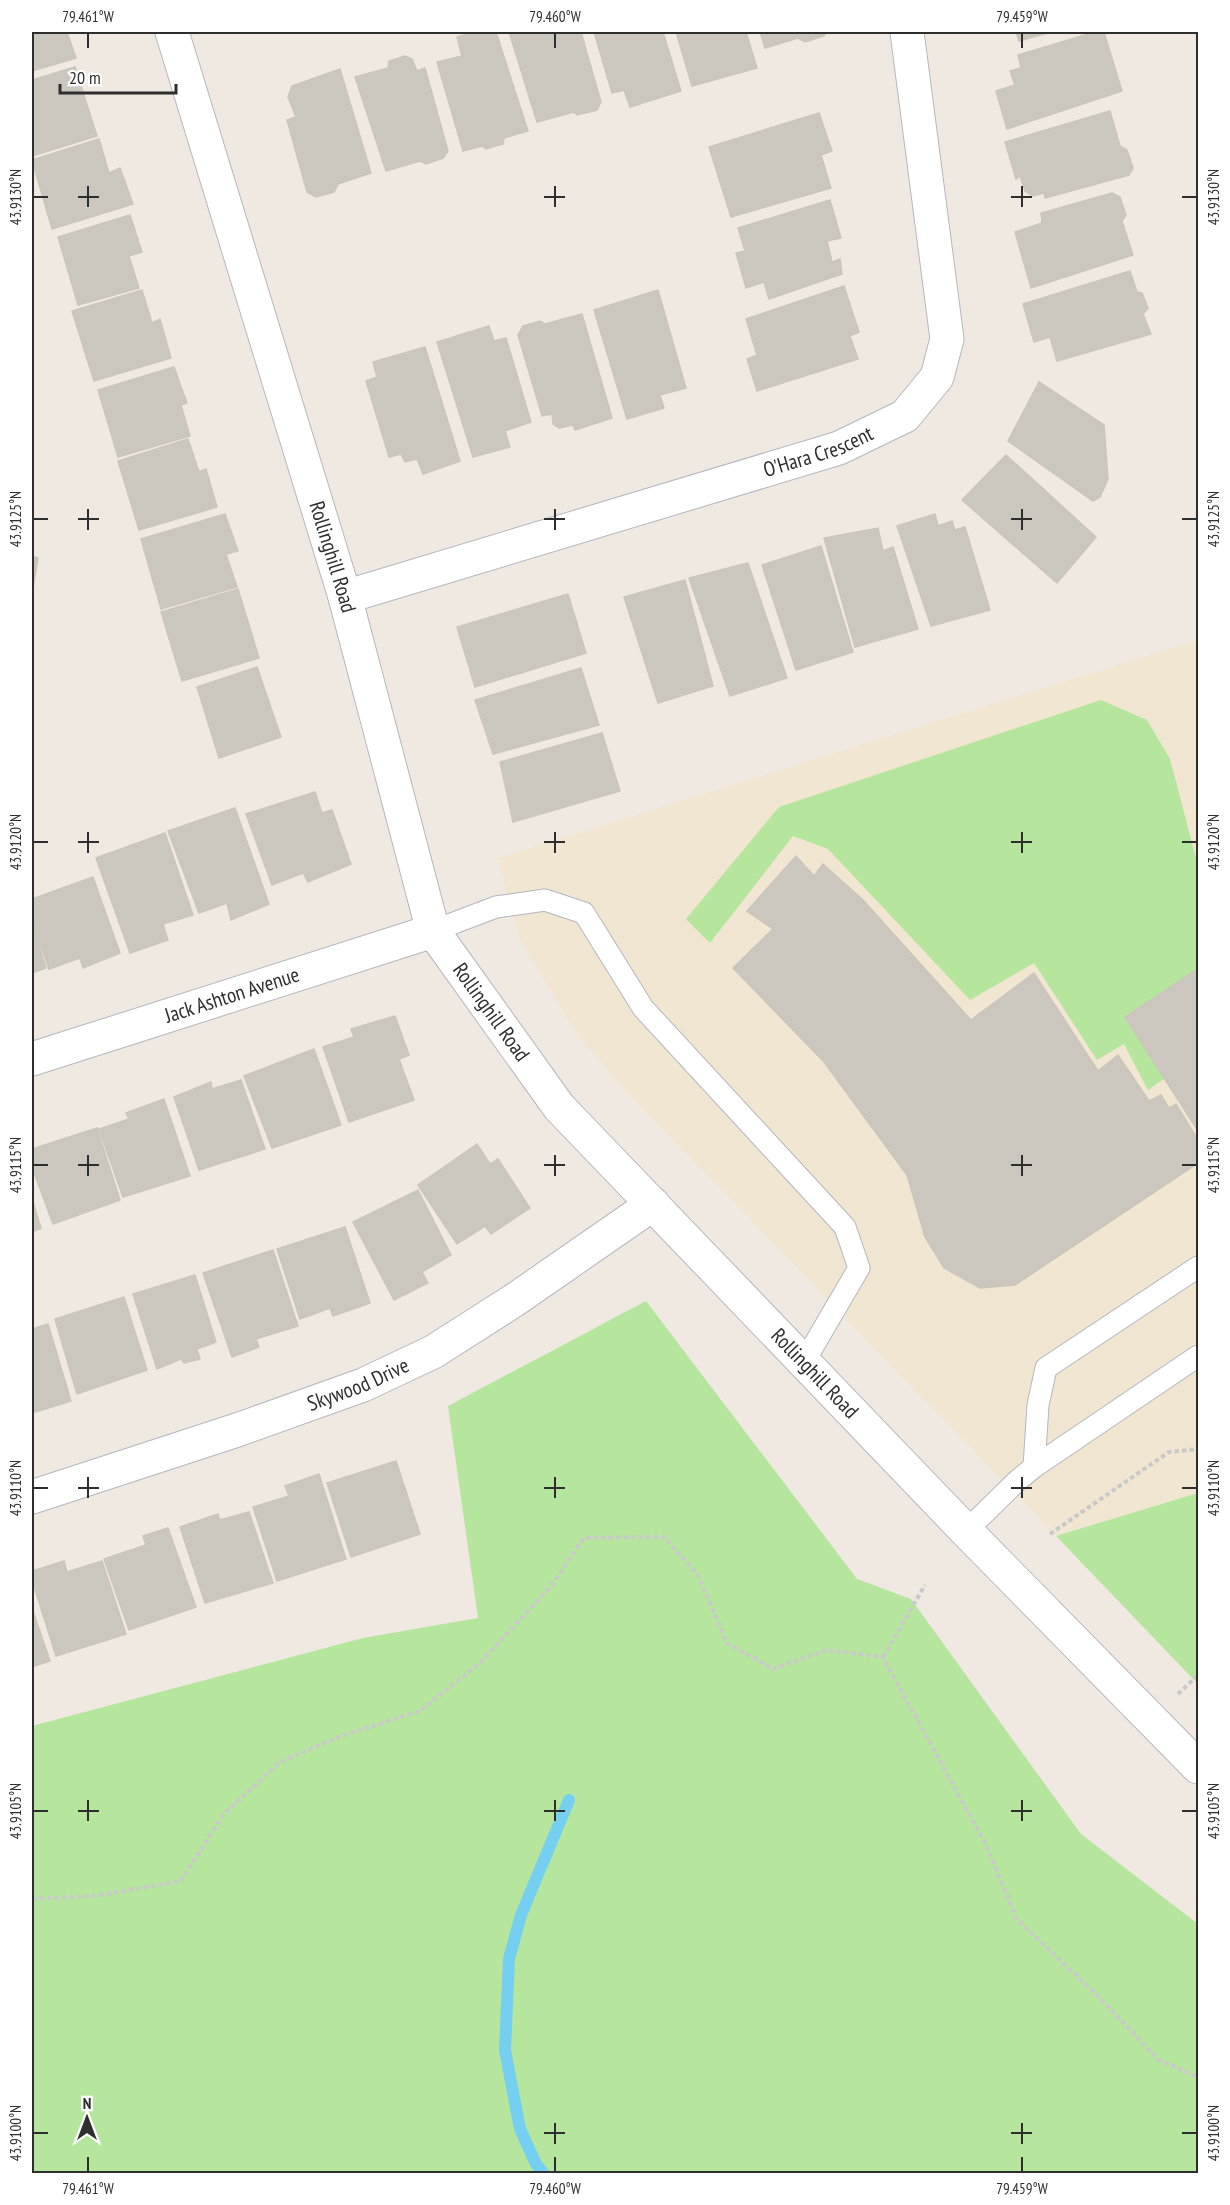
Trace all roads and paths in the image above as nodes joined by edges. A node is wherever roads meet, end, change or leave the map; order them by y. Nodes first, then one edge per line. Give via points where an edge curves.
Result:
1 (172, 32) edge
2 (907, 32) edge
3 (345, 597) junction
4 (434, 931) junction
5 (32, 1059) edge
6 (653, 1204) junction
7 (1198, 1267) edge
8 (1198, 1356) edge
9 (804, 1362) junction
10 (1198, 1449) edge
11 (1034, 1467) junction
12 (32, 1497) edge
13 (966, 1531) junction
14 (1050, 1534) dead end
15 (925, 1585) dead end
16 (883, 1657) junction
17 (1198, 1767) edge
18 (32, 1899) edge
19 (1198, 2077) edge

1 - 3 street, Rollinghill Road
2 - 3 street, O'Hara Crescent via 947,339 938,377 905,416 840,448
3 - 4 street, Rollinghill Road
4 - 5 street, Jack Ashton Avenue
4 - 6 street, Rollinghill Road via 560,1107
4 - 9 lane via 496,908 544,900 584,913 643,1008 845,1227 859,1268
6 - 9 street, Rollinghill Road
6 - 12 street, Skywood Drive via 434,1352 363,1384 237,1430
7 - 11 lane via 1046,1368 1038,1405
8 - 11 lane
9 - 13 street, Rollinghill Road
10 - 14 path via 1169,1452
11 - 13 lane
13 - 17 street, Rollinghill Road
15 - 16 path
16 - 18 path via 827,1650 773,1669 727,1643 698,1575 664,1537 584,1538 552,1585 480,1663 420,1711 341,1736 280,1762 224,1814 181,1881 95,1896
16 - 19 path via 985,1843 1017,1919 1159,2060

